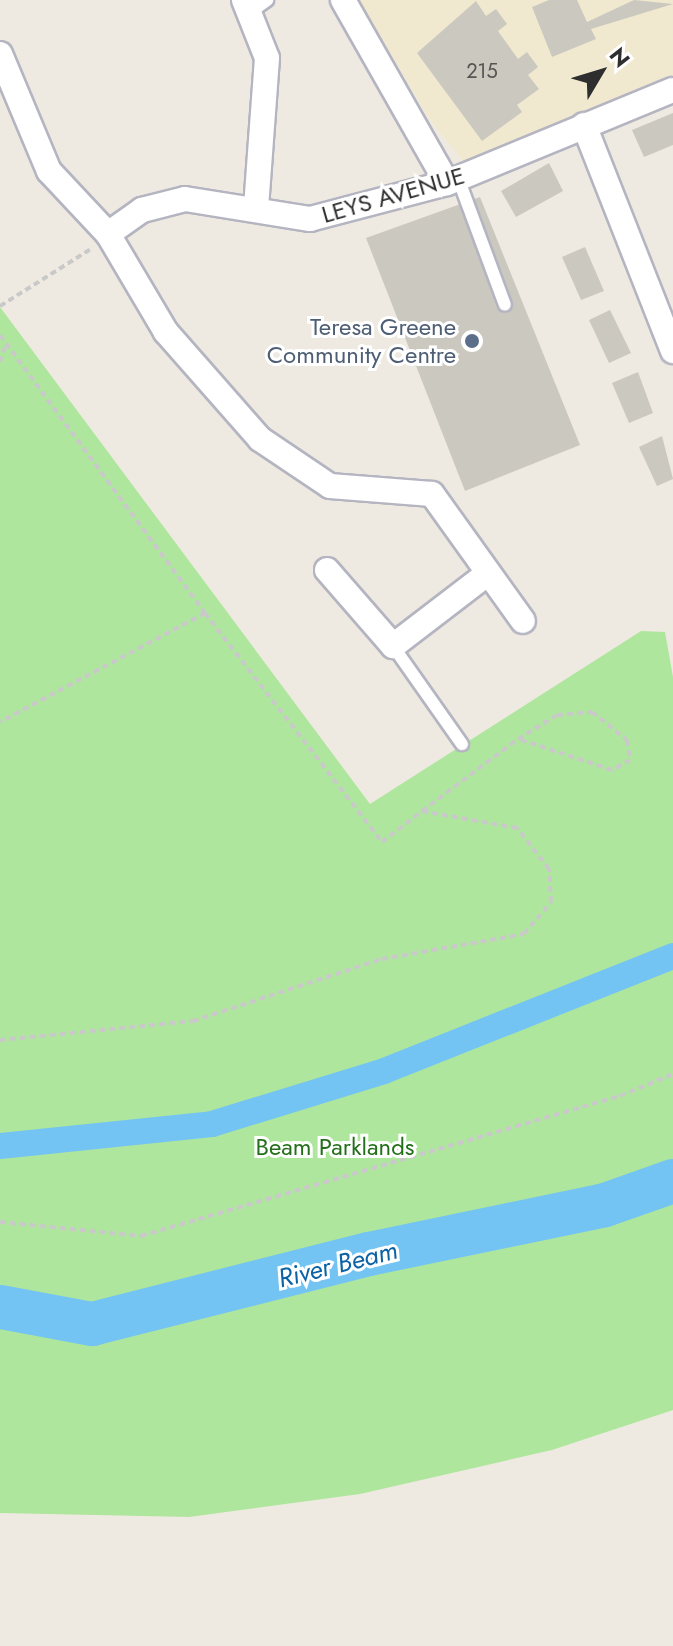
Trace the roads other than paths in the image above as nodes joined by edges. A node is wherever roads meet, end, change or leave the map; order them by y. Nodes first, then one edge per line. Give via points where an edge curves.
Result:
1 (343, 0) edge
2 (254, 4) edge
3 (0, 54) edge
4 (673, 90) edge
5 (584, 125) junction
6 (453, 181) junction
7 (256, 208) junction
8 (108, 234) junction
9 (505, 305) dead end
10 (673, 351) edge
11 (327, 570) dead end
12 (487, 574) junction
13 (523, 621) dead end
14 (393, 646) junction
15 (462, 744) dead end

1 - 6 street
2 - 7 street via 267,58
3 - 8 street via 49,171
4 - 5 street, LEYS AVENUE
5 - 6 street, LEYS AVENUE
5 - 10 street
6 - 7 street, LEYS AVENUE via 310,219
6 - 9 lane
7 - 8 street, LEYS AVENUE via 185,199 142,210
8 - 12 street via 166,332 281,458 330,486 432,494
11 - 14 street
12 - 13 street
12 - 14 street
14 - 15 lane

